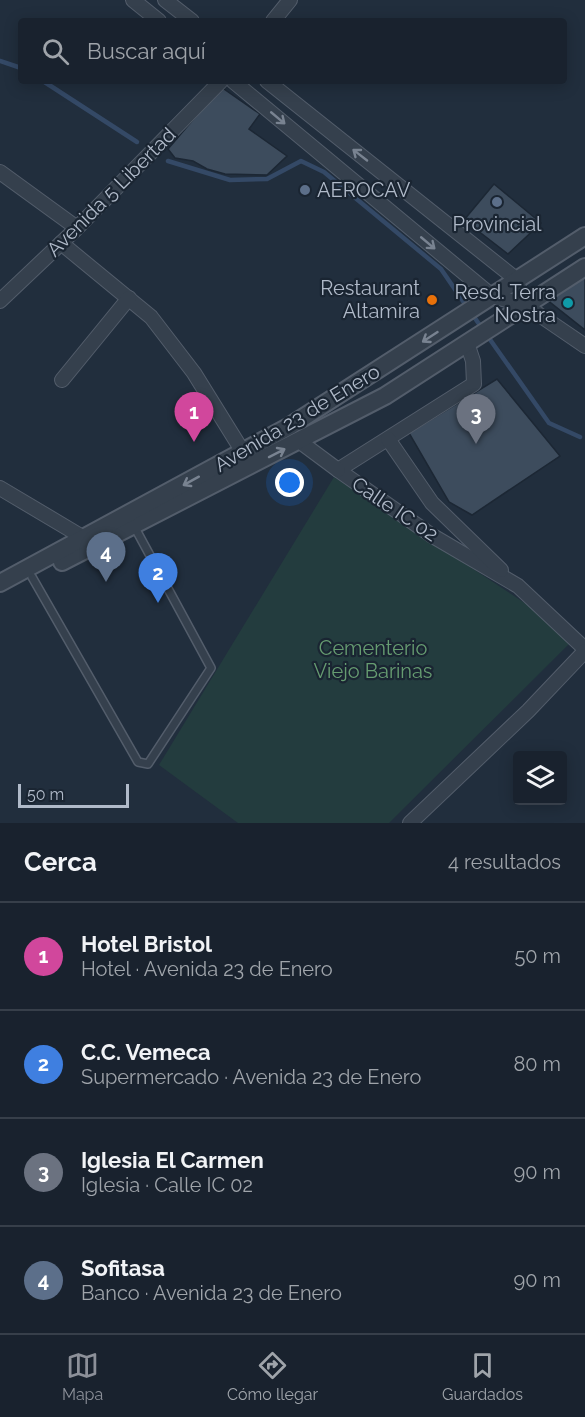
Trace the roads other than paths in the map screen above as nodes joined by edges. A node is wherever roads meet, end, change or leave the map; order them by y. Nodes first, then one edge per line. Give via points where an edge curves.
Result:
1 (133, 0) edge
2 (165, 0) edge
3 (290, 0) edge
4 (155, 18) edge
5 (188, 18) edge
6 (275, 18) edge
7 (218, 84) edge
8 (237, 84) edge
9 (271, 84) edge
10 (0, 172) edge
11 (77, 228) junction
12 (585, 236) edge
13 (61, 243) junction
14 (585, 267) edge
15 (516, 279) junction
16 (492, 296) junction
17 (129, 298) junction
18 (0, 301) edge
19 (525, 304) junction
20 (467, 343) junction
21 (585, 346) edge
22 (62, 380) dead end
23 (388, 439) junction
24 (299, 441) junction
25 (243, 452) junction
26 (338, 470) junction
27 (0, 488) edge
28 (134, 526) junction
29 (84, 538) junction
30 (32, 577) junction
31 (0, 583) edge
32 (518, 586) junction
33 (0, 594) edge
34 (585, 650) edge
35 (410, 823) edge

1 - 4 street
2 - 5 street
3 - 6 street
7 - 11 street, Avenida 5 Libertad
8 -> 16 street
15 -> 9 street
10 - 11 street
11 - 13 street, Avenida 5 Libertad
12 - 15 street, Avenida 23 de Enero
13 - 17 street
13 - 18 street, Avenida 5 Libertad
14 - 19 street, Avenida 23 de Enero
15 - 16 street, Avenida 23 de Enero
15 - 19 street
16 - 19 street
16 -> 25 street, Avenida 23 de Enero
17 - 22 street
17 - 25 street via 151,317 194,373
19 - 20 street, Avenida 23 de Enero
19 - 21 street
20 - 23 street, Calle IC 02 via 474,384
20 - 24 street, Avenida 23 de Enero via 385,396
23 - 26 street, Calle IC 02
23 - 32 street via 432,503
24 - 26 street
28 -> 24 street, Avenida 23 de Enero
25 -> 29 street, Avenida 23 de Enero
26 - 32 street, Calle IC 02 via 431,535
27 - 29 street
28 - 30 street, Avenida 23 de Enero
28 - 30 lane via 212,668 148,764 138,762
29 - 31 street, Avenida 23 de Enero
30 - 33 street, Avenida 23 de Enero
32 - 34 street, Calle IC 02
34 - 35 street via 528,711

